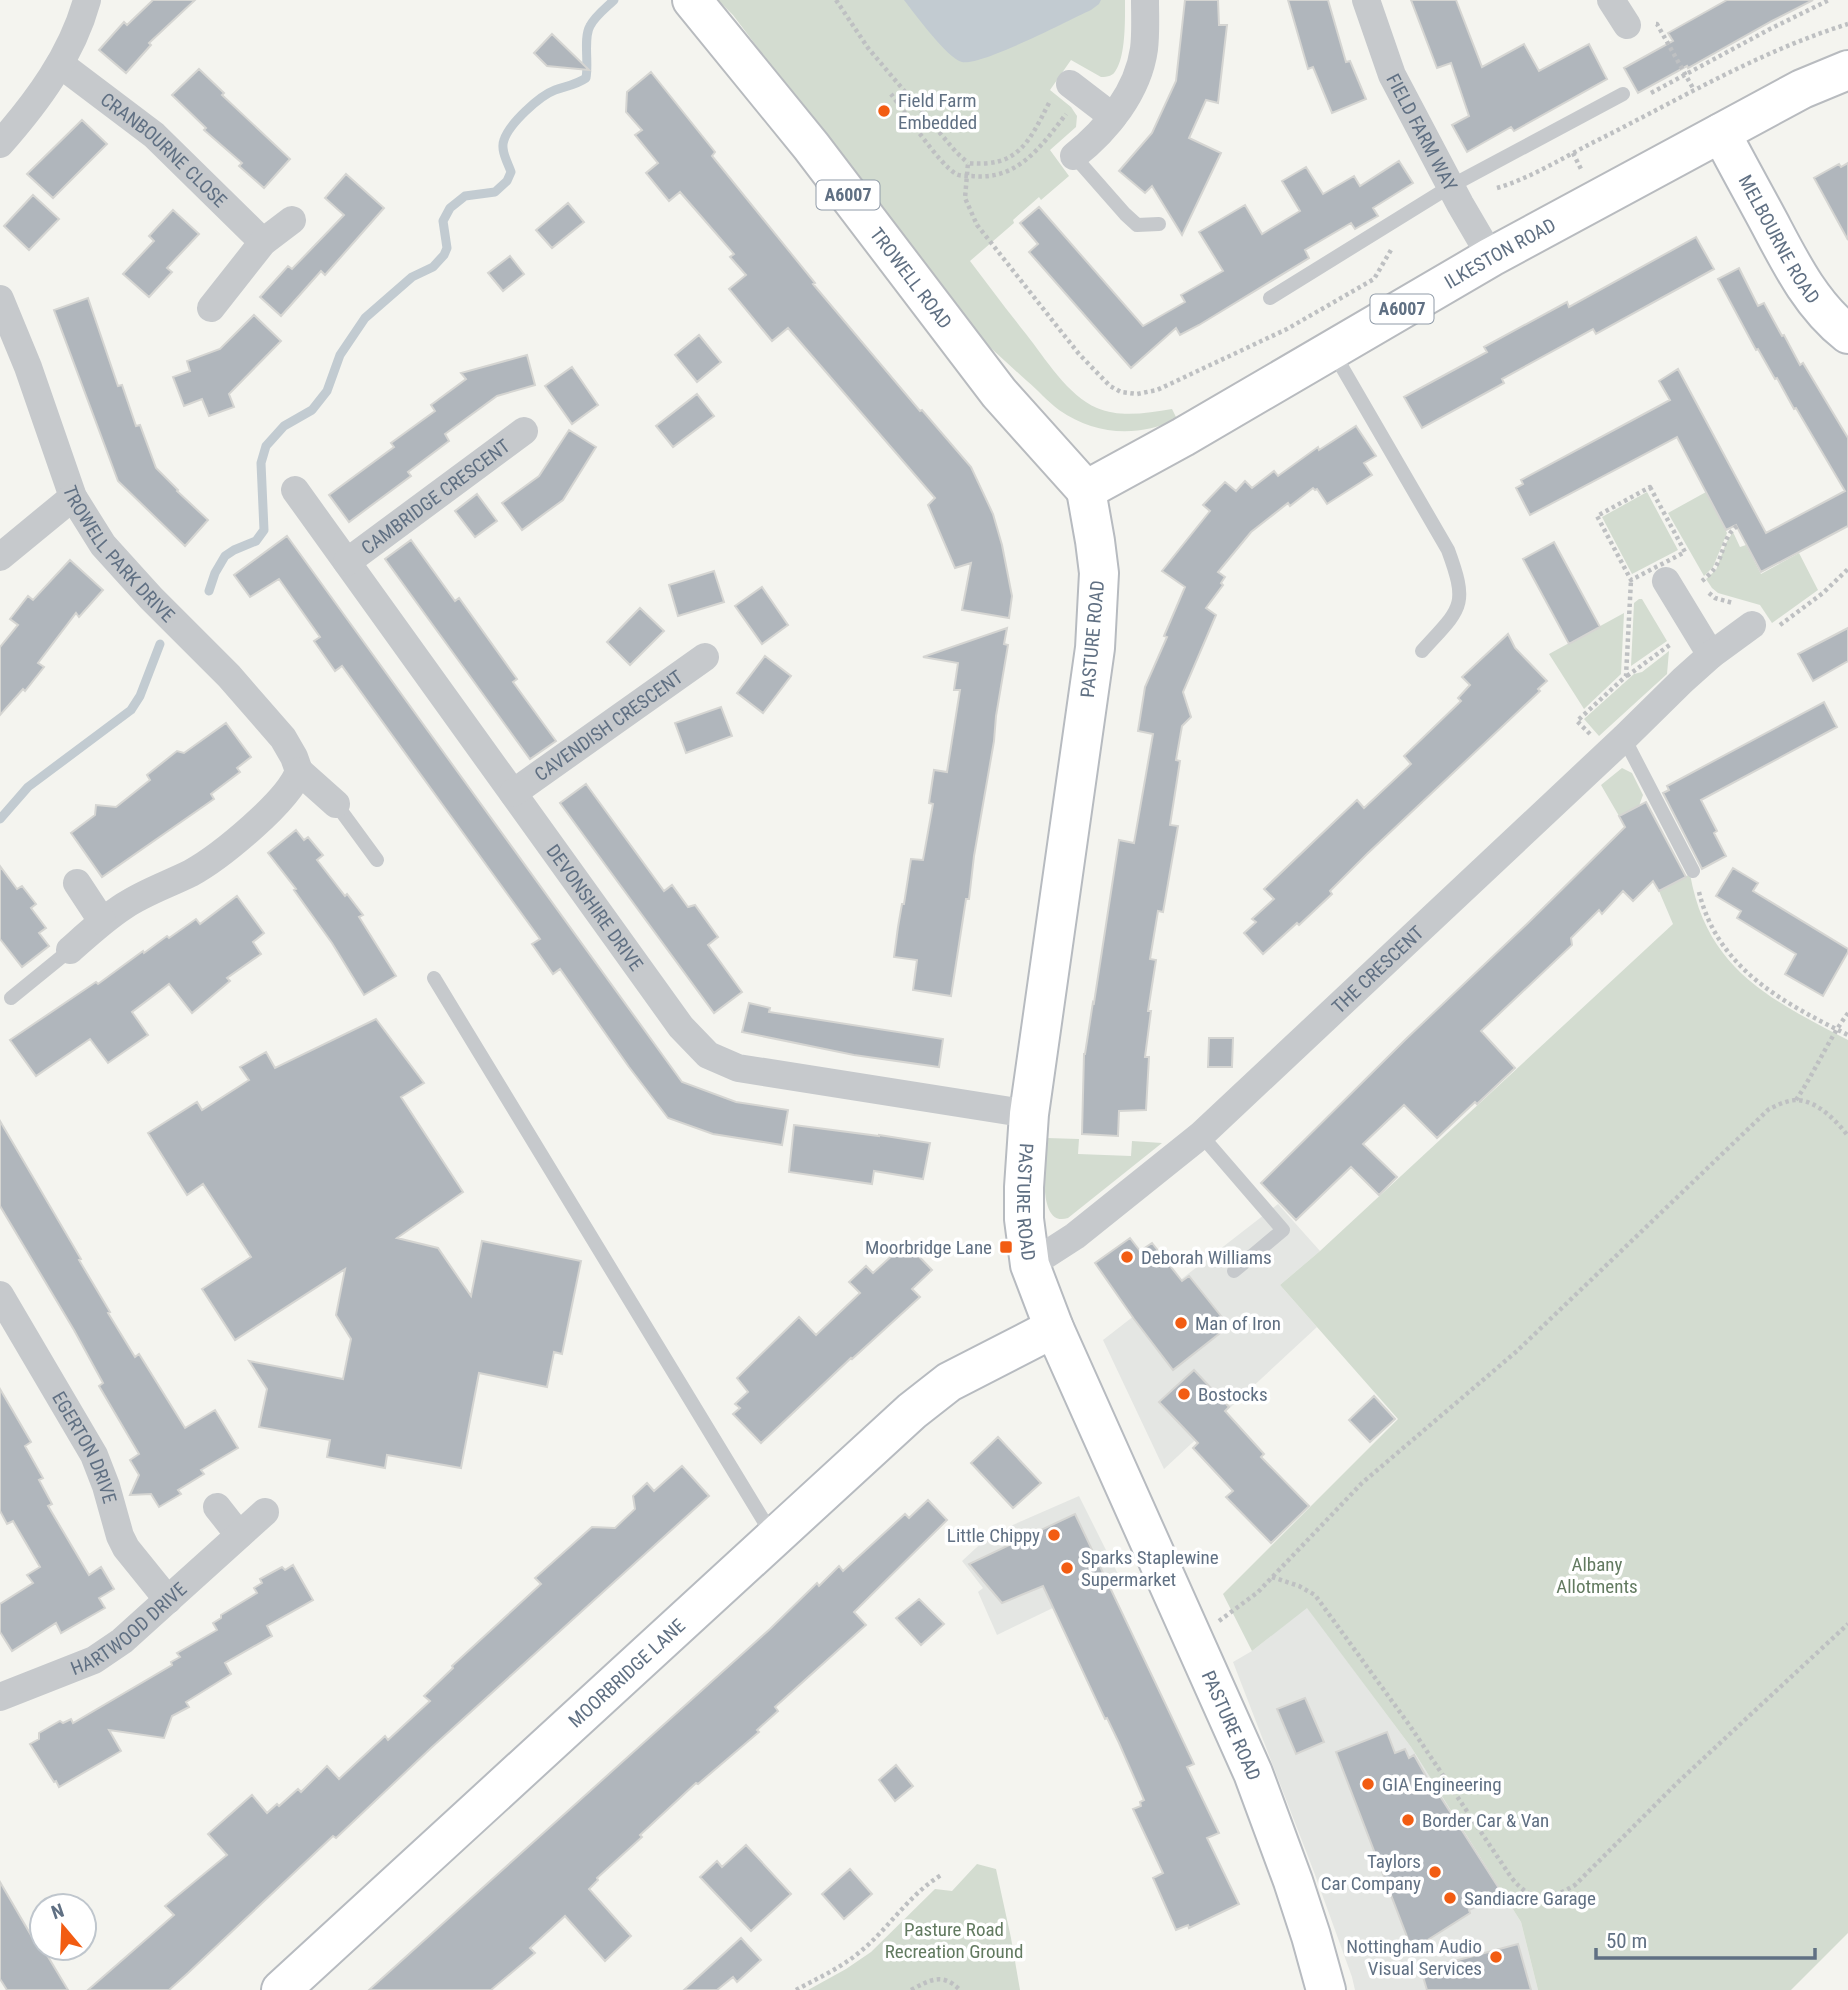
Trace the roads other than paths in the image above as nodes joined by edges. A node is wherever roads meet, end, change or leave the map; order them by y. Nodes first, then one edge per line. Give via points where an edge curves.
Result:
1 (87, 0) edge
2 (692, 0) edge
3 (1145, 0) edge
4 (1366, 0) edge
5 (1611, 0) edge
6 (1627, 25) road end
7 (60, 64) junction
8 (1848, 70) edge
9 (1075, 89) road end
10 (1623, 94) dead end
11 (1113, 117) junction
12 (1721, 133) junction
13 (0, 144) edge
14 (1074, 156) joint
15 (1456, 195) junction
16 (292, 220) dead end
17 (1159, 224) dead end
18 (263, 242) junction
19 (1491, 257) junction
20 (1270, 298) dead end
21 (0, 299) edge
22 (211, 308) dead end
23 (1848, 334) edge
24 (1332, 349) junction
25 (524, 431) dead end
26 (295, 490) dead end
27 (1086, 490) junction
28 (73, 498) junction
29 (0, 557) edge
30 (347, 562) junction
31 (1666, 581) dead end
32 (1756, 622) road end
33 (1422, 651) dead end
34 (1711, 655) junction
35 (705, 657) dead end
36 (1616, 745) junction
37 (299, 771) junction
38 (513, 793) junction
39 (336, 804) joint
40 (377, 860) dead end
41 (1693, 871) road end
42 (77, 883) dead end
43 (102, 921) junction
44 (70, 950) joint
45 (434, 978) dead end
46 (11, 998) dead end
47 (1029, 1114) junction
48 (1201, 1135) junction
49 (1030, 1265) junction
50 (1234, 1272) dead end
51 (0, 1295) edge
52 (1054, 1328) junction
53 (217, 1507) dead end
54 (265, 1512) dead end
55 (239, 1535) junction
56 (774, 1538) junction
57 (168, 1600) junction
58 (0, 1697) edge
59 (281, 1990) edge
60 (1326, 1990) edge

1 - 7 street
2 - 27 main road, TROWELL ROAD / A6007 via 811,146 999,393
3 - 11 street via 1140,67
4 - 15 street, FIELD FARM WAY via 1392,75
5 - 6 street
7 - 13 street via 31,109
7 - 18 street, CRANBOURNE CLOSE via 154,135
8 - 12 main road, ILKESTON ROAD / A6007
9 - 11 street
10 - 15 lane
11 - 14 street
12 - 19 main road, ILKESTON ROAD / A6007
12 - 23 main road, MELBOURNE ROAD via 1794,269 1821,307
14 - 17 lane via 1137,225
15 - 19 street, FIELD FARM WAY
15 - 20 lane
16 - 18 street
18 - 22 street
19 - 24 main road, ILKESTON ROAD / A6007
21 - 28 street, TROWELL PARK DRIVE
24 - 27 main road, ILKESTON ROAD / A6007
24 - 33 lane via 1448,550 1458,577 1461,599 1454,616
25 - 30 street, CAMBRIDGE CRESCENT
26 - 30 street, DEVONSHIRE DRIVE
27 - 47 main road, PASTURE ROAD via 1099,573 1095,648
28 - 29 street
28 - 37 street, TROWELL PARK DRIVE via 103,545 283,738
30 - 38 street, DEVONSHIRE DRIVE
31 - 34 street
32 - 34 street, THE CRESCENT
34 - 36 street, THE CRESCENT
35 - 38 street, CAVENDISH CRESCENT
36 - 41 lane
36 - 48 street, THE CRESCENT
37 - 39 street, TROWELL PARK DRIVE
37 - 43 street via 276,804 212,860
38 - 47 street, DEVONSHIRE DRIVE via 681,1027 708,1055 738,1068
39 - 40 lane, TROWELL PARK DRIVE
42 - 43 street
43 - 44 street
44 - 46 lane
45 - 56 lane
47 - 49 main road, PASTURE ROAD via 1024,1209
48 - 49 street, THE CRESCENT via 1075,1236
48 - 50 lane via 1283,1230
49 - 52 main road, PASTURE ROAD
51 - 57 street, EGERTON DRIVE via 94,1455 125,1548
52 - 56 main road, MOORBRIDGE LANE via 949,1382
52 - 60 main road, PASTURE ROAD via 1253,1773
53 - 55 street
54 - 55 street, HARTWOOD DRIVE
55 - 57 street, HARTWOOD DRIVE
56 - 59 main road, MOORBRIDGE LANE
57 - 58 street, HARTWOOD DRIVE via 93,1660

